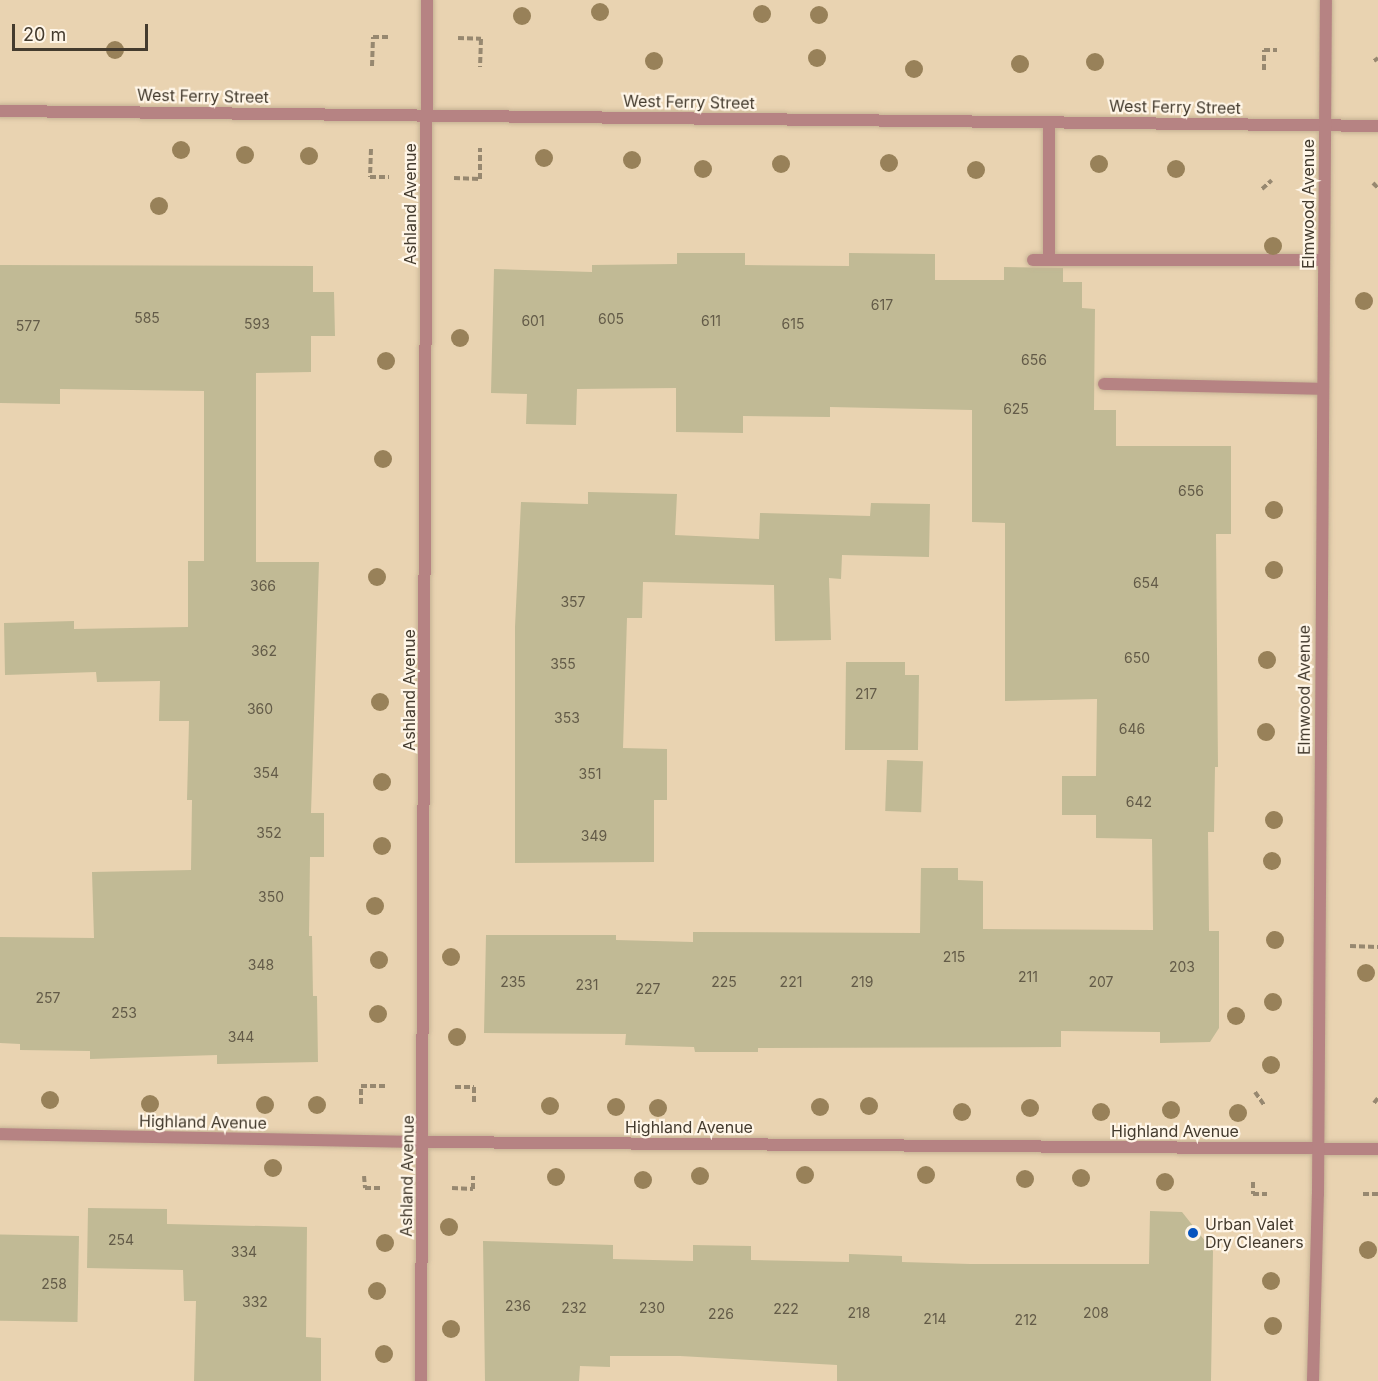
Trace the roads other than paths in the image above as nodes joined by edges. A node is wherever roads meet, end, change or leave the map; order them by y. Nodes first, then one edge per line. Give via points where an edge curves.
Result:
1 (427, 0) edge
2 (1326, 0) edge
3 (0, 111) edge
4 (427, 116) junction
5 (1049, 123) junction
6 (1325, 126) junction
7 (1378, 126) edge
8 (1033, 260) dead end
9 (1049, 260) junction
10 (1324, 260) junction
11 (1104, 384) dead end
12 (1323, 389) junction
13 (0, 1134) edge
14 (425, 1142) junction
15 (1318, 1149) junction
16 (1378, 1149) edge
17 (421, 1381) edge
18 (1312, 1381) edge

1 - 4 street, Ashland Avenue
2 - 6 street, Elmwood Avenue
3 - 4 street, West Ferry Street
4 - 5 street, West Ferry Street
4 - 14 street, Ashland Avenue
5 - 6 street, West Ferry Street
5 - 9 street
6 - 7 street, West Ferry Street
6 - 10 street, Elmwood Avenue
8 - 9 street
9 - 10 street
10 - 12 street, Elmwood Avenue
11 - 12 street
12 - 15 street, Elmwood Avenue
13 - 14 street, Highland Avenue
14 - 15 street, Highland Avenue
14 - 17 street, Ashland Avenue
15 - 16 street, Highland Avenue
15 - 18 street, Elmwood Avenue

